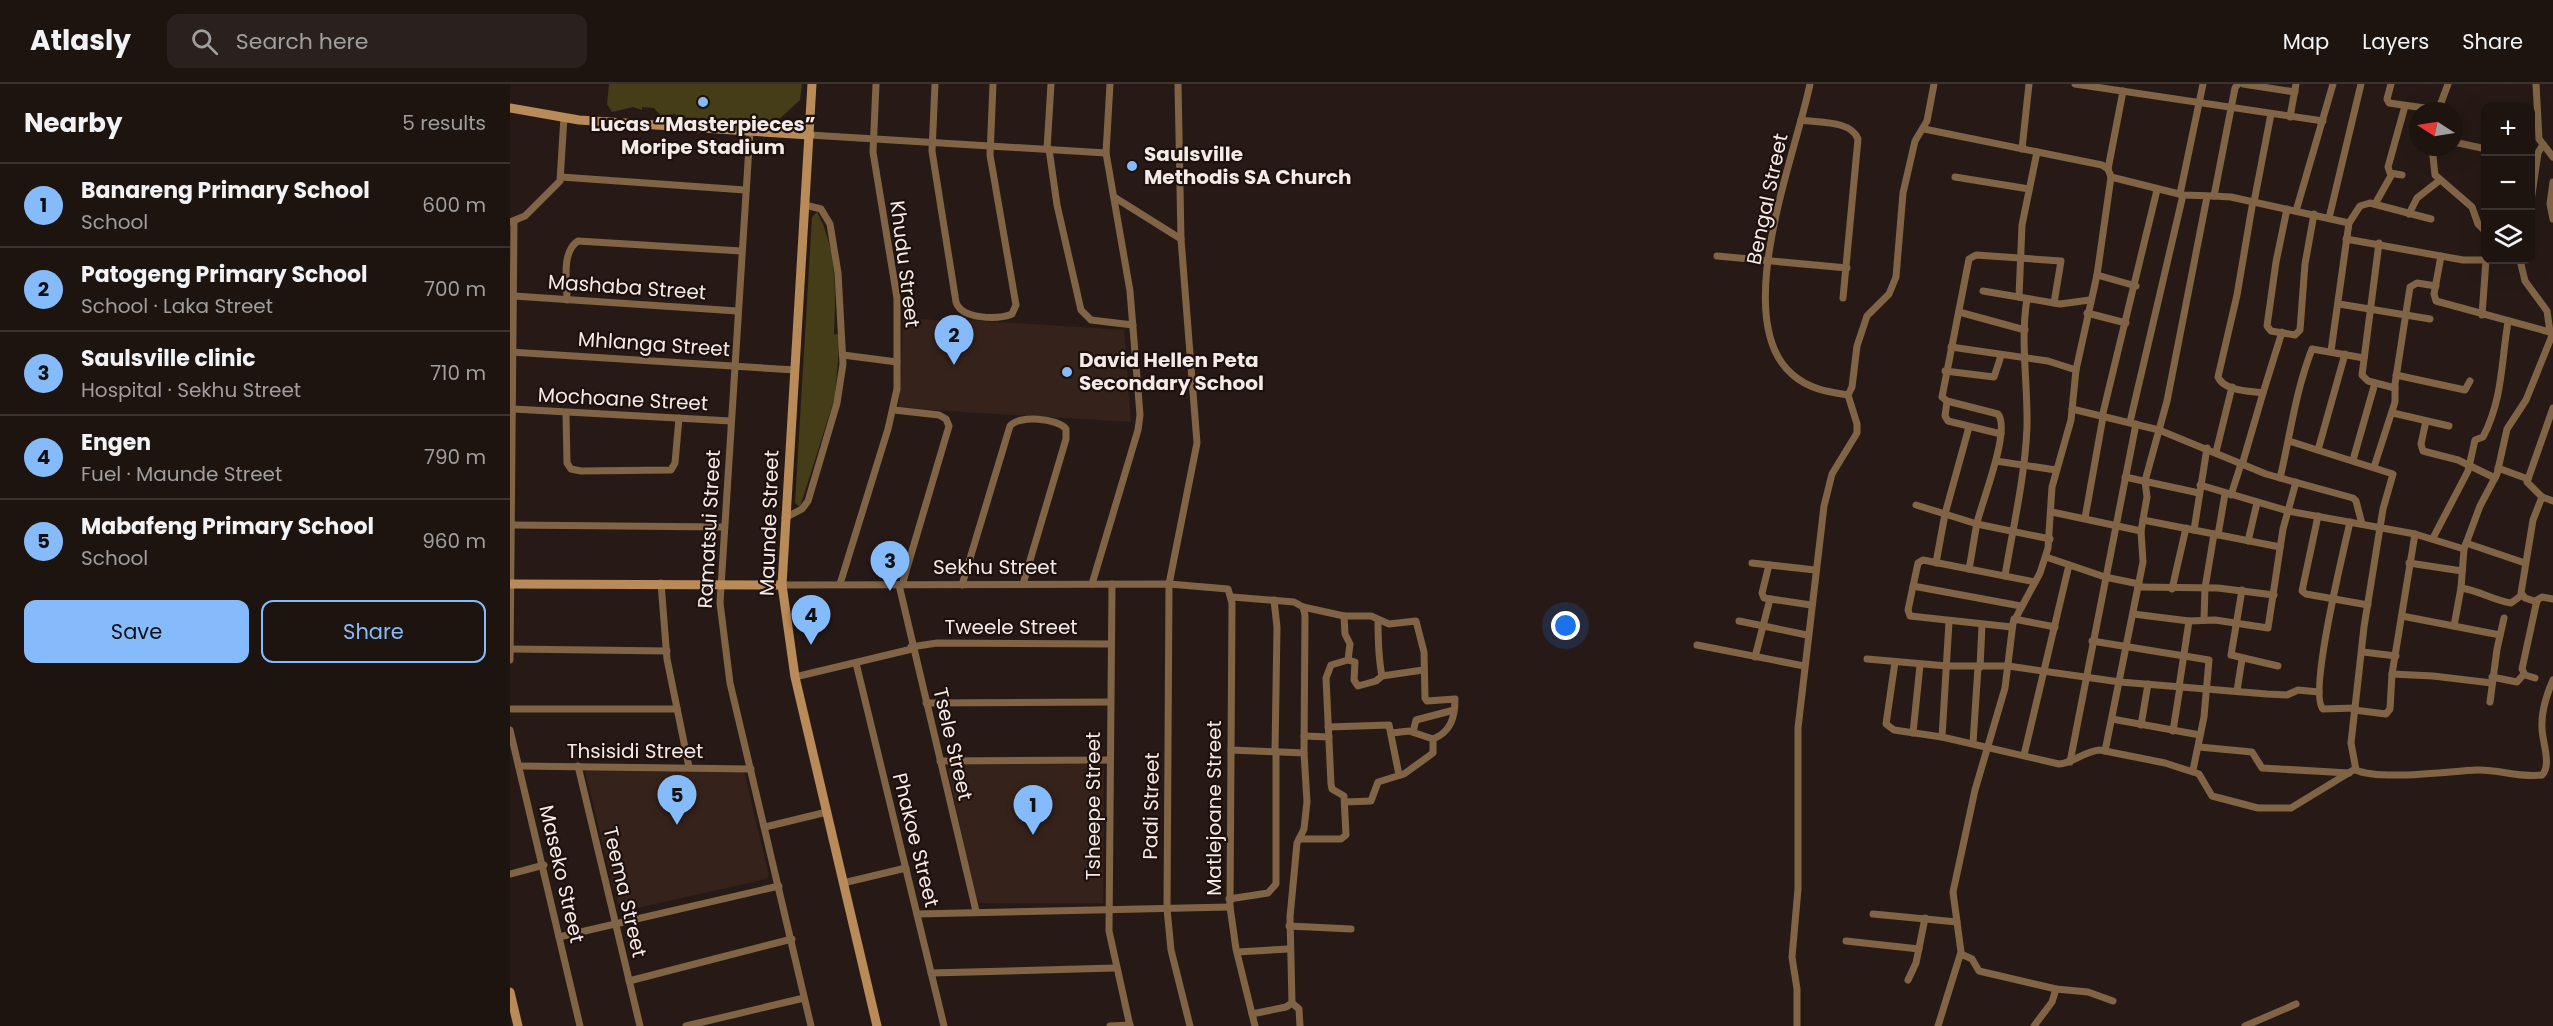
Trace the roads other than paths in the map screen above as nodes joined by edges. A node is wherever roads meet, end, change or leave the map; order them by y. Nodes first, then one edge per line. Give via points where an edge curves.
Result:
1 (812, 84) edge
2 (876, 84) edge
3 (935, 84) edge
4 (993, 84) edge
5 (1051, 84) edge
6 (1111, 84) edge
7 (1179, 84) edge
8 (1810, 84) edge
9 (1934, 84) edge
10 (2029, 84) edge
11 (2075, 84) edge
12 (2203, 84) edge
13 (2238, 84) edge
14 (2243, 84) edge
15 (2296, 84) edge
16 (2333, 84) edge
17 (2361, 84) edge
18 (2391, 84) edge
19 (2448, 84) edge
20 (2535, 84) edge
21 (2123, 89) edge
22 (2295, 92) junction
23 (2441, 102) edge
24 (2535, 102) edge
25 (2199, 103) junction
26 (2405, 106) junction
27 (2409, 106) edge
28 (510, 108) edge
29 (2232, 108) junction
30 (2271, 114) junction
31 (564, 117) junction
32 (2290, 117) junction
33 (1801, 120) junction
34 (2323, 122) junction
35 (1924, 129) junction
36 (750, 131) junction
37 (2535, 133) edge
38 (810, 135) junction
39 (873, 139) junction
40 (931, 142) junction
41 (2463, 144) edge
42 (2542, 146) junction
43 (989, 147) junction
44 (2481, 148) edge
45 (1048, 149) junction
46 (2022, 149) junction
47 (2037, 152) junction
48 (1106, 153) junction
49 (2433, 156) edge
50 (2553, 157) edge
51 (2535, 158) edge
52 (2110, 173) junction
53 (2392, 174) junction
54 (2402, 176) dead end
55 (561, 177) junction
56 (1955, 177) dead end
57 (2440, 180) junction
58 (2553, 182) edge
59 (2030, 189) junction
60 (745, 190) junction
61 (2157, 190) junction
62 (2182, 195) junction
63 (1114, 196) junction
64 (2210, 196) junction
65 (2253, 201) junction
66 (2375, 204) junction
67 (805, 206) junction
68 (2287, 209) junction
69 (2296, 211) junction
70 (2314, 214) junction
71 (2409, 214) junction
72 (2329, 218) junction
73 (2431, 219) dead end
74 (2553, 219) edge
75 (512, 222) edge
76 (2349, 223) junction
77 (2481, 227) edge
78 (1181, 239) junction
79 (2346, 239) junction
80 (2379, 243) junction
81 (741, 251) junction
82 (1717, 256) dead end
83 (2441, 256) junction
84 (2020, 257) junction
85 (2481, 260) edge
86 (1769, 261) junction
87 (2486, 264) edge
88 (2521, 264) edge
89 (1847, 268) junction
90 (2097, 274) junction
91 (2136, 286) junction
92 (2436, 286) junction
93 (1983, 291) dead end
94 (514, 296) junction
95 (2019, 297) junction
96 (1843, 298) dead end
97 (2027, 298) junction
98 (567, 300) junction
99 (2090, 300) junction
100 (2054, 303) junction
101 (2339, 304) junction
102 (2371, 308) junction
103 (737, 311) junction
104 (1959, 312) junction
105 (2087, 313) junction
106 (2405, 314) junction
107 (2482, 315) junction
108 (2430, 319) dead end
109 (2508, 321) junction
110 (2126, 323) junction
111 (1132, 325) junction
112 (2025, 330) junction
113 (2282, 332) junction
114 (2552, 333) edge
115 (1951, 347) junction
116 (2331, 351) junction
117 (512, 352) edge
118 (2345, 354) junction
119 (843, 355) junction
120 (2001, 356) junction
121 (2364, 358) junction
122 (2026, 359) junction
123 (897, 362) junction
124 (735, 366) junction
125 (795, 370) junction
126 (2076, 370) junction
127 (1945, 371) junction
128 (2396, 375) junction
129 (2470, 381) dead end
130 (2375, 383) junction
131 (2232, 387) junction
132 (2395, 388) junction
133 (2262, 393) junction
134 (1848, 395) junction
135 (1947, 401) junction
136 (2553, 408) edge
137 (513, 409) junction
138 (2072, 409) junction
139 (894, 410) junction
140 (566, 413) junction
141 (2392, 413) junction
142 (2103, 417) junction
143 (679, 418) junction
144 (731, 421) junction
145 (2426, 421) junction
146 (2133, 423) junction
147 (2448, 426) dead end
148 (1970, 427) junction
149 (2159, 430) junction
150 (2550, 431) edge
151 (2001, 434) junction
152 (2289, 441) junction
153 (2208, 448) junction
154 (2318, 450) junction
155 (2216, 452) junction
156 (2353, 460) junction
157 (1996, 461) junction
158 (2241, 464) junction
159 (2024, 465) junction
160 (2469, 466) junction
161 (2373, 467) junction
162 (2498, 468) junction
163 (2056, 470) junction
164 (2125, 477) junction
165 (2280, 478) junction
166 (2495, 478) junction
167 (2528, 479) junction
168 (2145, 481) junction
169 (2296, 482) junction
170 (2200, 489) junction
171 (2228, 494) junction
172 (2542, 497) junction
173 (2553, 501) edge
174 (2257, 503) junction
175 (1916, 505) dead end
176 (2288, 511) junction
177 (2052, 512) junction
178 (1945, 514) junction
179 (2318, 516) junction
180 (785, 518) junction
181 (2085, 518) junction
182 (2143, 519) junction
183 (2350, 522) junction
184 (1977, 524) junction
185 (2115, 524) junction
186 (2362, 524) junction
187 (512, 525) junction
188 (724, 527) junction
189 (2379, 527) junction
190 (2190, 529) junction
191 (2141, 531) junction
192 (2012, 532) junction
193 (2216, 534) junction
194 (2415, 534) junction
195 (2433, 538) junction
196 (2050, 539) junction
197 (2248, 541) junction
198 (2465, 546) junction
199 (2280, 547) junction
200 (2046, 557) junction
201 (1752, 563) dead end
202 (1936, 563) junction
203 (2409, 563) junction
204 (2525, 563) junction
205 (1768, 565) junction
206 (2069, 566) junction
207 (1970, 569) junction
208 (1815, 570) junction
209 (2462, 571) junction
210 (2005, 576) junction
211 (2105, 577) junction
212 (2035, 582) junction
213 (661, 583) junction
214 (511, 584) edge
215 (719, 584) junction
216 (840, 584) junction
217 (1023, 584) junction
218 (1092, 584) junction
219 (1112, 584) junction
220 (1170, 584) junction
221 (782, 585) junction
222 (900, 585) junction
223 (962, 585) junction
224 (2138, 585) junction
225 (1913, 586) junction
226 (2205, 588) junction
227 (2461, 588) junction
228 (1228, 589) joint
229 (2172, 589) junction
230 (2242, 590) junction
231 (2274, 595) junction
232 (2522, 595) junction
233 (1232, 597) junction
234 (1770, 599) junction
235 (2334, 599) junction
236 (1274, 600) junction
237 (2553, 600) edge
238 (2537, 602) junction
239 (1811, 605) junction
240 (2368, 605) junction
241 (2021, 606) junction
242 (1303, 607) junction
243 (2133, 614) junction
244 (1344, 616) junction
245 (2402, 616) junction
246 (2504, 618) dead end
247 (2204, 619) junction
248 (1378, 620) junction
249 (1739, 621) dead end
250 (2189, 621) junction
251 (1949, 622) junction
252 (2236, 622) junction
253 (2013, 623) junction
254 (1982, 625) junction
255 (1763, 626) junction
256 (2454, 626) junction
257 (2055, 627) junction
258 (1807, 635) junction
259 (2500, 635) junction
260 (2092, 641) junction
261 (1111, 644) junction
262 (1697, 645) dead end
263 (912, 648) junction
264 (2126, 648) junction
265 (511, 650) edge
266 (666, 651) junction
267 (2363, 652) junction
268 (2184, 656) junction
269 (2396, 656) junction
270 (1755, 657) junction
271 (1867, 659) dead end
272 (2242, 659) junction
273 (510, 660) edge
274 (1348, 660) junction
275 (1895, 662) junction
276 (856, 663) junction
277 (1920, 665) junction
278 (1804, 666) junction
279 (1947, 666) junction
280 (2008, 666) junction
281 (2278, 666) dead end
282 (1979, 667) junction
283 (1423, 670) junction
284 (2046, 672) junction
285 (2392, 674) junction
286 (2524, 674) junction
287 (1382, 676) junction
288 (795, 677) junction
289 (2085, 678) junction
290 (2535, 678) dead end
291 (2492, 680) junction
292 (2553, 680) edge
293 (2120, 682) junction
294 (2148, 684) junction
295 (2179, 687) junction
296 (2207, 688) junction
297 (2237, 691) junction
298 (2319, 692) junction
299 (1427, 701) junction
300 (926, 702) junction
301 (1110, 702) junction
302 (2490, 702) dead end
303 (510, 709) edge
304 (677, 709) junction
305 (2354, 709) junction
306 (1454, 710) junction
307 (1425, 716) junction
308 (2112, 718) junction
309 (2141, 725) junction
310 (1328, 727) junction
311 (510, 730) edge
312 (2173, 731) junction
313 (1413, 732) junction
314 (1392, 733) junction
315 (1912, 733) junction
316 (2200, 735) junction
317 (1304, 736) junction
318 (1329, 737) junction
319 (1942, 737) junction
320 (1433, 739) junction
321 (1973, 743) junction
322 (2199, 747) junction
323 (1989, 748) junction
324 (1231, 750) junction
325 (2105, 751) junction
326 (1276, 752) junction
327 (1304, 753) junction
328 (2024, 755) junction
329 (1110, 760) junction
330 (940, 761) junction
331 (2070, 762) junction
332 (519, 766) junction
333 (578, 766) junction
334 (689, 767) junction
335 (751, 769) junction
336 (2193, 770) junction
337 (2352, 771) junction
338 (1399, 775) junction
339 (1345, 802) junction
340 (827, 812) junction
341 (765, 827) junction
342 (1299, 839) junction
343 (544, 865) junction
344 (906, 868) junction
345 (510, 874) edge
346 (843, 883) junction
347 (779, 886) junction
348 (1229, 903) junction
349 (1109, 909) junction
350 (1167, 909) junction
351 (975, 911) junction
352 (917, 914) junction
353 (1873, 914) dead end
354 (1925, 918) junction
355 (1957, 922) junction
356 (615, 923) junction
357 (1289, 926) junction
358 (1351, 929) dead end
359 (559, 938) junction
360 (792, 939) junction
361 (1846, 941) dead end
362 (1289, 949) junction
363 (1919, 949) junction
364 (1237, 952) junction
365 (1961, 954) junction
366 (1115, 968) junction
367 (931, 973) junction
368 (1908, 980) dead end
369 (629, 981) junction
370 (2056, 989) junction
371 (510, 992) edge
372 (804, 998) junction
373 (2113, 1001) dead end
374 (1292, 1003) junction
375 (2296, 1004) dead end
376 (1252, 1014) junction
377 (518, 1026) edge
378 (580, 1026) edge
379 (640, 1026) edge
380 (686, 1026) edge
381 (811, 1026) edge
382 (877, 1026) edge
383 (944, 1026) edge
384 (1110, 1026) edge
385 (1130, 1026) edge
386 (1190, 1026) edge
387 (1255, 1026) edge
388 (1300, 1026) edge
389 (1797, 1026) edge
390 (1938, 1026) edge
391 (2034, 1026) edge
392 (2245, 1026) edge

1 - 38 street, Maunde Street
2 - 39 street, Khudu Street
3 - 40 street
4 - 43 street
5 - 45 street
6 - 48 street
7 - 78 street, Padi Street
8 - 33 street, Bengal Street
9 - 35 street
10 - 46 street
11 - 21 street
12 - 25 street
13 - 29 street
14 - 22 street
15 - 22 street
16 - 34 street
17 - 72 street
18 - 26 street via 2387,102
19 - 23 street
20 - 24 street
21 - 25 street
21 - 52 street
22 - 32 street
25 - 29 street
25 - 62 street
26 - 27 street
26 - 53 street via 2388,167
28 - 31 street
29 - 30 street
29 - 64 street
30 - 32 street
30 - 65 street
31 - 36 street
31 - 55 street
32 - 34 street
33 - 86 street, Bengal Street via 1778,207
33 - 89 street via 1846,127 1858,139
34 - 69 street
35 - 46 street
35 - 134 street via 1915,141 1903,193 1896,277 1889,294 1867,316
36 - 38 street
36 - 60 street, Ramatsui Street
37 - 42 street
38 - 39 street
38 - 67 street, Maunde Street
39 - 40 street
39 - 123 street, Khudu Street via 897,298
40 - 43 street
40 - 43 street via 957,307 966,314 1008,316 1016,305
41 - 44 street
42 - 50 street
42 - 51 street
43 - 45 street
45 - 48 street
45 - 111 street via 1081,310 1091,320
46 - 47 street
47 - 52 street via 2098,164
47 - 59 street
48 - 63 street
49 - 57 street via 2433,170
52 - 61 street
52 - 90 street
53 - 54 street
53 - 66 street
55 - 60 street
55 - 75 street via 555,188 525,216
56 - 59 street
57 - 71 street via 2417,198
57 - 77 street via 2472,207
58 - 74 street
59 - 84 street
60 - 81 street, Ramatsui Street
61 - 62 street
61 - 91 street
62 - 64 street
62 - 146 street
63 - 78 street
63 - 111 street
64 - 65 street
64 - 149 street
65 - 68 street
65 - 131 street via 2218,377 2222,384
66 - 71 street
66 - 76 street via 2360,206
67 - 119 street via 821,209 830,224 841,298
67 - 125 street, Maunde Street
68 - 69 street
68 - 113 street via 2267,326
69 - 70 street
70 - 72 street
70 - 113 street via 2300,330 2295,334
71 - 73 street
72 - 76 street
75 - 94 street
76 - 79 street
78 - 220 street, Padi Street via 1197,443
79 - 80 street
79 - 101 street
80 - 83 street
80 - 102 street
81 - 98 street via 578,241 568,255
81 - 103 street, Ramatsui Street
82 - 86 street
83 - 85 street
83 - 92 street
84 - 95 street
84 - 100 street via 2061,261
84 - 104 street via 1970,257
86 - 89 street
86 - 134 street, Bengal Street via 1765,319 1772,348 1793,376 1817,389
87 - 107 street
88 - 114 street via 2528,288 2545,308
89 - 96 street
90 - 91 street
90 - 99 street
91 - 110 street
92 - 106 street via 2411,285
92 - 107 street via 2436,301
93 - 95 street
94 - 98 street, Mashaba Street
94 - 117 street
95 - 97 street
97 - 100 street
97 - 112 street
98 - 103 street, Mashaba Street
99 - 100 street
99 - 105 street
101 - 102 street
101 - 116 street
102 - 106 street
102 - 121 street
103 - 124 street, Ramatsui Street
104 - 112 street
104 - 115 street
105 - 110 street
105 - 126 street
106 - 108 street
106 - 128 street
107 - 109 street
109 - 114 street
109 - 160 street via 2496,406 2482,438 2475,440
110 - 142 street
111 - 218 street via 1139,422
112 - 122 street
113 - 133 street
114 - 162 street via 2526,400 2507,429
115 - 120 street
115 - 127 street
116 - 118 street
116 - 152 street via 2312,349 2293,407
117 - 124 street, Mhlanga Street
117 - 137 street
118 - 121 street
118 - 154 street
119 - 123 street
119 - 180 street via 837,403 808,501
120 - 122 street
120 - 127 street via 1992,377
121 - 130 street via 2362,375
122 - 126 street
122 - 159 street
123 - 139 street, Khudu Street
124 - 125 street, Mhlanga Street
124 - 144 street, Ramatsui Street
125 - 180 street, Maunde Street
126 - 138 street
127 - 135 street via 1942,397
128 - 129 street via 2465,390
128 - 132 street
130 - 132 street
130 - 156 street
131 - 133 street
131 - 155 street
132 - 141 street
133 - 158 street
134 - 208 street via 1857,433 1832,474
135 - 148 street via 1946,420
135 - 151 street via 1998,414
136 - 150 street
137 - 140 street, Mochoane Street
137 - 187 street
138 - 142 street
138 - 163 street
139 - 216 street, Khudu Street
139 - 222 street via 939,415 949,426
140 - 143 street, Mochoane Street
140 - 143 street via 567,463 571,470 581,471 668,472 675,464
141 - 145 street
141 - 161 street
142 - 146 street
142 - 181 street
143 - 144 street, Mochoane Street
144 - 188 street, Ramatsui Street
145 - 147 street
145 - 160 street via 2421,449
146 - 149 street
146 - 164 street
148 - 151 street
148 - 178 street
149 - 153 street
149 - 168 street
150 - 167 street
151 - 157 street
152 - 154 street
152 - 165 street
153 - 155 street
153 - 170 street
154 - 156 street
155 - 158 street
156 - 161 street
157 - 159 street
157 - 184 street
158 - 165 street
158 - 171 street
159 - 163 street
159 - 192 street
160 - 166 street
160 - 195 street
161 - 189 street via 2393,475
162 - 166 street
162 - 167 street
163 - 177 street
164 - 168 street
164 - 185 street
165 - 169 street
166 - 198 street
167 - 172 street via 2528,484
168 - 170 street
168 - 182 street
169 - 176 street
169 - 186 street via 2352,498
170 - 171 street
170 - 190 street
171 - 174 street
171 - 193 street
172 - 173 street
172 - 204 street
174 - 176 street
174 - 197 street
175 - 178 street
176 - 179 street
176 - 199 street
177 - 181 street
177 - 196 street
178 - 184 street
178 - 202 street
179 - 183 street
179 - 235 street via 2302,589 2306,594
180 - 221 street, Maunde Street
181 - 185 street
182 - 190 street
182 - 191 street
183 - 186 street
183 - 235 street
184 - 192 street
184 - 207 street
185 - 191 street
185 - 211 street
186 - 189 street
187 - 188 street
187 - 214 street
188 - 215 street, Ramatsui Street
189 - 194 street
189 - 240 street
190 - 193 street
190 - 229 street
191 - 224 street via 2144,553
192 - 196 street
192 - 210 street
193 - 197 street
193 - 226 street
194 - 195 street
194 - 203 street
195 - 198 street
196 - 200 street
197 - 199 street
198 - 204 street
198 - 209 street
199 - 231 street
200 - 206 street
200 - 212 street
201 - 205 street
202 - 207 street
202 - 225 street via 1919,561
203 - 209 street
203 - 245 street
204 - 232 street
205 - 208 street
205 - 234 street via 1762,595
206 - 211 street
206 - 257 street
207 - 210 street
208 - 239 street
209 - 227 street
210 - 212 street
211 - 224 street
211 - 260 street
212 - 241 street
213 - 214 street, Sekhu Street
213 - 215 street, Sekhu Street
213 - 266 street
214 - 265 street
215 - 221 street, Sekhu Street
215 - 335 street, Ramatsui Street via 727,665
216 - 221 street, Sekhu Street
216 - 222 street, Sekhu Street
217 - 218 street, Sekhu Street
217 - 223 street, Sekhu Street
217 - 223 street via 1066,439 1064,426 1057,422 1020,420 1010,426
218 - 219 street, Sekhu Street
219 - 220 street, Sekhu Street
219 - 261 street, Tsheepe Street
220 - 228 street, Sekhu Street
220 - 350 street, Padi Street
221 - 288 street, Maunde Street
222 - 223 street, Sekhu Street
222 - 263 street, Tsele Street
224 - 229 street
224 - 243 street
225 - 241 street
225 - 251 street via 1910,616
226 - 229 street
226 - 230 street
226 - 247 street
227 - 232 street via 2511,603
227 - 256 street
228 - 233 street, Matlejoane Street
230 - 231 street
230 - 252 street
231 - 252 street via 2268,628
232 - 238 street
233 - 236 street
233 - 324 street, Matlejoane Street
234 - 239 street
234 - 255 street
235 - 240 street
235 - 298 street via 2324,640
236 - 242 street
236 - 326 street
237 - 238 street via 2540,597
238 - 286 street
239 - 258 street
240 - 267 street
241 - 253 street
242 - 244 street
242 - 317 street
243 - 250 street
243 - 264 street
244 - 248 street via 1371,616
244 - 274 street via 1350,644
245 - 256 street
245 - 269 street
246 - 259 street
247 - 250 street
247 - 252 street
248 - 283 street via 1393,624 1416,621 1424,652
248 - 287 street
249 - 255 street
250 - 268 street
251 - 254 street
251 - 279 street
252 - 272 street via 2231,653
253 - 254 street
253 - 257 street
253 - 280 street
254 - 282 street
255 - 258 street
255 - 270 street
256 - 259 street
257 - 284 street
258 - 278 street
259 - 291 street
260 - 264 street
260 - 289 street
261 - 263 street, Tweele Street via 937,643
261 - 301 street, Tsheepe Street
262 - 270 street
263 - 276 street, Tweele Street
263 - 300 street, Tsele Street
264 - 268 street
264 - 293 street
265 - 266 street
265 - 273 street
266 - 304 street
267 - 269 street
267 - 305 street
268 - 295 street
268 - 296 street via 2209,660
269 - 285 street
270 - 278 street
271 - 275 street
272 - 281 street
272 - 297 street
274 - 287 street via 1354,662 1356,685
274 - 310 street via 1334,663 1326,674
275 - 277 street
275 - 315 street via 1886,724 1890,730
276 - 288 street, Tweele Street
276 - 344 street, Phakoe Street
277 - 279 street
277 - 315 street
278 - 389 street via 1798,728 1798,889 1792,957
279 - 282 street
279 - 319 street
280 - 282 street
280 - 284 street
280 - 323 street
282 - 321 street
283 - 287 street
283 - 299 street
284 - 289 street
284 - 328 street
285 - 291 street
285 - 305 street via 2387,713
286 - 290 street
286 - 291 street via 2517,682
288 - 340 street, Maunde Street
289 - 293 street
289 - 331 street
291 - 302 street
292 - 337 street via 2543,710 2546,768 2542,775 2477,770 2377,774
293 - 294 street
293 - 308 street
294 - 295 street
294 - 309 street
295 - 296 street
295 - 312 street
296 - 297 street
296 - 316 street
297 - 298 street via 2284,695 2296,690
298 - 305 street via 2321,708
299 - 306 street via 1453,697
299 - 307 street
300 - 301 street
300 - 330 street, Tsele Street
301 - 329 street, Tsheepe Street
303 - 304 street
304 - 334 street
305 - 337 street
306 - 307 street
306 - 320 street via 1450,727
307 - 313 street via 1415,720
308 - 309 street
308 - 325 street
309 - 312 street
310 - 314 street via 1382,724 1389,725
310 - 318 street
311 - 332 street, Maseko Street
312 - 316 street
313 - 314 street
313 - 320 street
314 - 338 street
315 - 319 street
316 - 322 street
317 - 318 street
317 - 327 street
318 - 339 street via 1331,787 1343,794
319 - 321 street
320 - 338 street via 1433,753
321 - 323 street
322 - 336 street
322 - 337 street via 2252,752 2262,768
323 - 328 street
323 - 355 street via 1975,790 1953,892
324 - 326 street
324 - 348 street, Matlejoane Street
325 - 331 street via 2090,751
325 - 336 street
326 - 327 street
326 - 348 street via 1276,884 1264,894
327 - 342 street via 1307,809
328 - 331 street via 2052,763
329 - 330 street
329 - 349 street, Tsheepe Street
330 - 351 street, Tsele Street
332 - 333 street, Thsisidi Street
332 - 343 street, Maseko Street
333 - 334 street, Thsisidi Street
333 - 356 street, Teema Street
334 - 335 street, Thsisidi Street
335 - 341 street, Ramatsui Street
336 - 337 street via 2202,777 2212,796 2281,810 2300,804
338 - 339 street via 1378,782 1369,802
339 - 342 street via 1343,838
340 - 341 street
340 - 346 street, Maunde Street
341 - 347 street, Ramatsui Street
342 - 357 street
343 - 345 street
343 - 359 street, Maseko Street
344 - 346 street
344 - 352 street, Phakoe Street
346 - 382 street, Maunde Street
347 - 356 street
347 - 360 street, Ramatsui Street
348 - 350 street
348 - 364 street, Matlejoane Street
349 - 350 street
349 - 351 street
349 - 366 street, Tsheepe Street
350 - 386 street, Padi Street via 1171,950
351 - 352 street
352 - 367 street, Phakoe Street
353 - 354 street
354 - 355 street
354 - 363 street
355 - 365 street
356 - 359 street
356 - 369 street, Teema Street
357 - 358 street
357 - 362 street
359 - 378 street, Maseko Street
360 - 369 street
360 - 372 street, Ramatsui Street
361 - 363 street
362 - 364 street
362 - 374 street
363 - 368 street
364 - 376 street, Matlejoane Street
365 - 370 street via 1972,959 1979,971
365 - 390 street
366 - 367 street
366 - 385 street, Tsheepe Street
367 - 383 street, Phakoe Street
369 - 379 street, Teema Street
370 - 373 street via 2088,992
370 - 391 street via 2052,1002
371 - 377 street
372 - 380 street
372 - 381 street, Ramatsui Street
374 - 376 street
374 - 388 street via 1299,1009
375 - 392 street
376 - 387 street, Matlejoane Street
384 - 385 street

